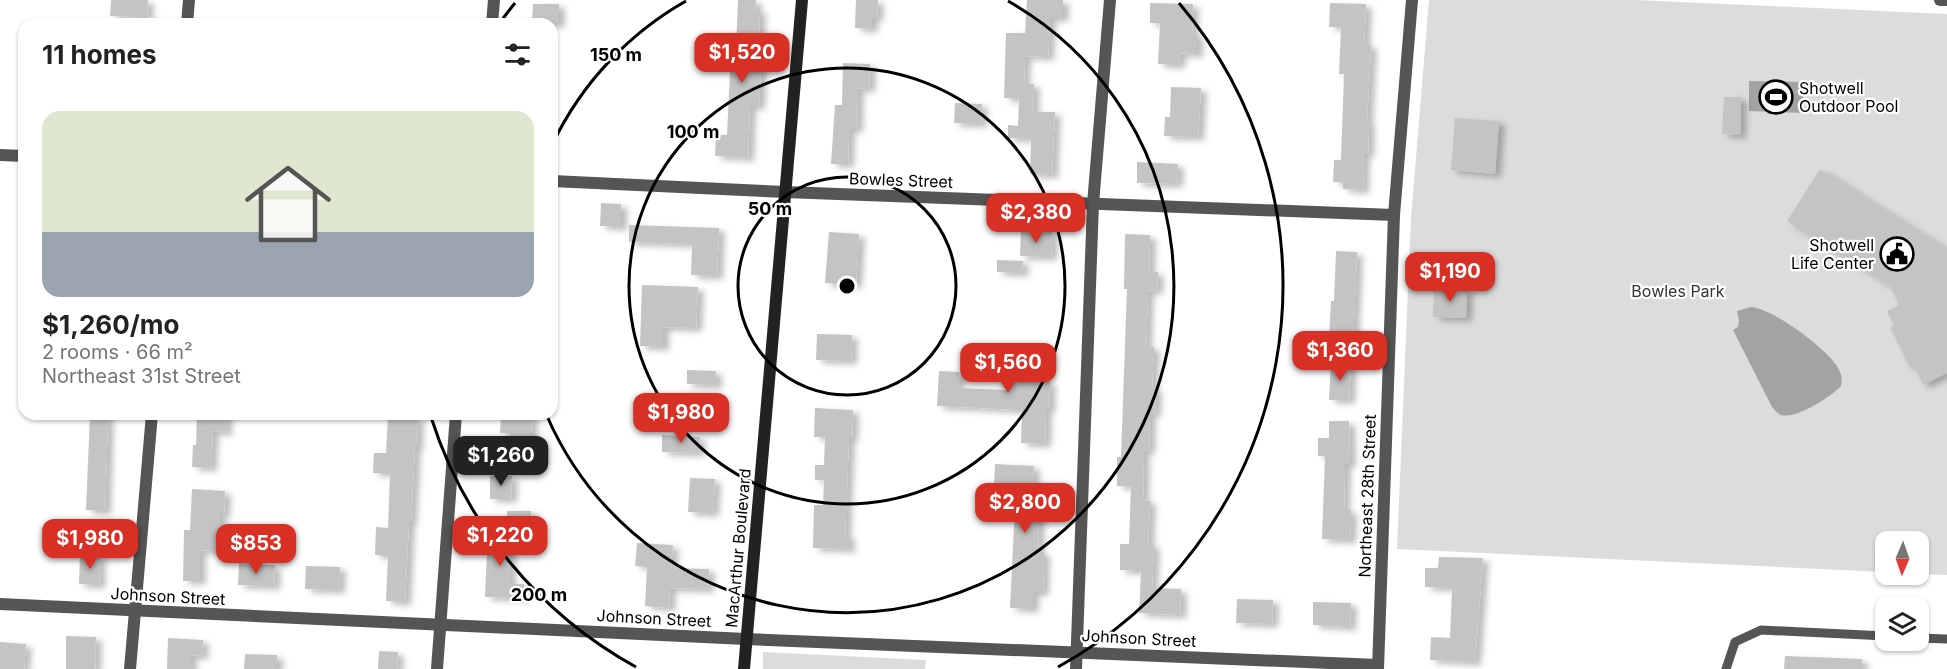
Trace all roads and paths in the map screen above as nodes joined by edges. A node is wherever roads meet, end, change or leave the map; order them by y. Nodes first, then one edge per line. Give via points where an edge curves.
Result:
1 (189, 0) edge
2 (494, 0) edge
3 (802, 0) edge
4 (1110, 0) edge
5 (1412, 0) edge
6 (1940, 0) edge
7 (1947, 0) edge
8 (188, 18) edge
9 (492, 18) edge
10 (0, 155) edge
11 (18, 156) edge
12 (558, 181) edge
13 (785, 192) junction
14 (1093, 204) junction
15 (1394, 215) junction
16 (151, 420) edge
17 (456, 420) edge
18 (0, 604) edge
19 (135, 611) junction
20 (439, 625) junction
21 (1875, 635) edge
22 (1929, 638) edge
23 (746, 639) junction
24 (1947, 639) edge
25 (1076, 652) junction
26 (1378, 667) edge
27 (130, 669) edge
28 (437, 669) edge
29 (744, 669) edge
30 (1076, 669) edge
31 (1726, 669) edge

1 - 8 street
2 - 9 street
3 - 13 main road, MacArthur Boulevard
4 - 14 street
5 - 15 street, Northeast 28th Street
6 - 7 street
10 - 11 street
12 - 13 street, Bowles Street
13 - 14 street, Bowles Street
13 - 23 main road, MacArthur Boulevard
14 - 15 street, Bowles Street
14 - 25 street
15 - 26 street, Northeast 28th Street
16 - 19 street
17 - 20 street
18 - 19 street, Johnson Street
19 - 20 street, Johnson Street
19 - 27 street
20 - 23 street, Johnson Street
20 - 28 street
21 - 31 lane via 1761,630 1735,642
22 - 24 lane
23 - 25 street, Johnson Street
23 - 29 main road, MacArthur Boulevard
25 - 26 street, Johnson Street
25 - 30 street

